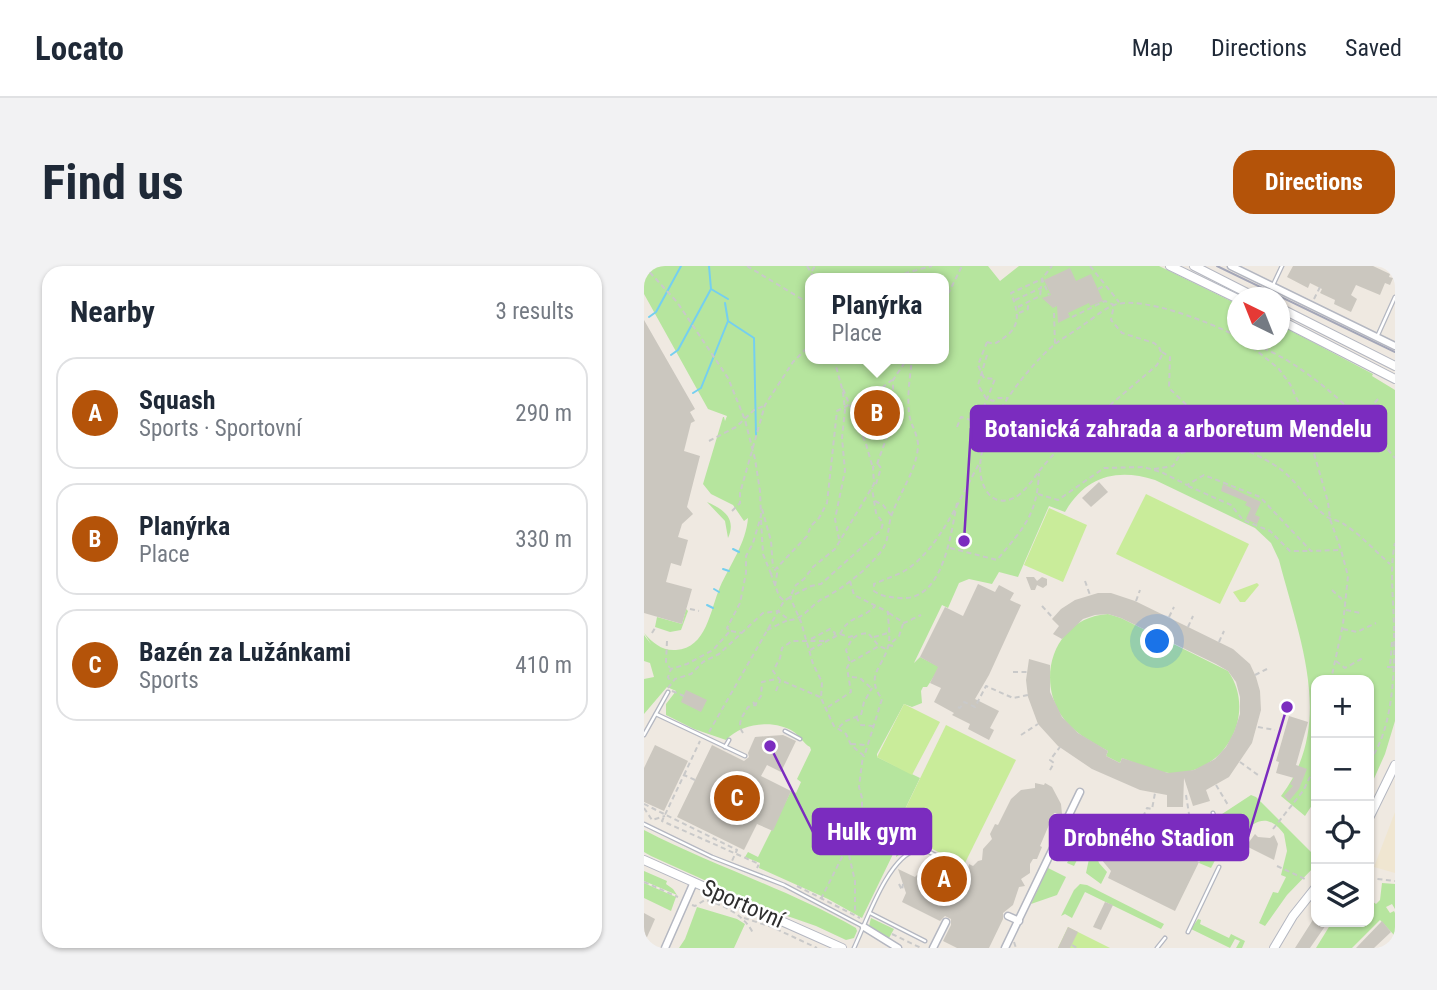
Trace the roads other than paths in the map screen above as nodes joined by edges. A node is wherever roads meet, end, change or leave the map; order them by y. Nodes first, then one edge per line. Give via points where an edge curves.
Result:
1 (1170, 266) edge
2 (1194, 266) edge
3 (1231, 266) edge
4 (1282, 266) edge
5 (1273, 286) junction
6 (1235, 287) edge
7 (1227, 294) edge
8 (1395, 298) edge
9 (1290, 314) edge
10 (1290, 326) edge
11 (1377, 337) junction
12 (1395, 346) edge
13 (1395, 366) edge
14 (1394, 379) edge
15 (668, 692) road end
16 (656, 714) junction
17 (785, 731) dead end
18 (644, 735) edge
19 (800, 739) dead end
20 (729, 740) dead end
21 (724, 747) junction
22 (745, 756) dead end
23 (1395, 765) edge
24 (1080, 792) dead end
25 (1374, 808) edge
26 (1213, 813) dead end
27 (644, 824) edge
28 (1225, 851) dead end
29 (644, 860) edge
30 (1219, 867) dead end
31 (965, 873) dead end
32 (694, 883) junction
33 (1311, 893) edge
34 (870, 913) junction
35 (1009, 916) dead end
36 (1018, 921) junction
37 (946, 922) dead end
38 (864, 924) junction
39 (1188, 932) dead end
40 (1165, 938) dead end
41 (925, 941) dead end
42 (665, 948) edge
43 (842, 948) edge
44 (854, 948) edge
45 (898, 948) edge
46 (933, 948) edge
47 (1005, 948) edge
48 (1157, 948) edge
49 (1274, 948) edge

1 - 7 main road
2 - 6 main road
3 - 5 street
4 - 5 lane
5 - 11 street
8 - 11 lane
9 - 13 main road
10 - 14 main road
11 - 12 street
15 - 16 lane
16 - 18 lane
16 - 21 lane
17 - 19 lane
20 - 21 lane
21 - 22 lane
23 - 25 main road
24 - 36 street
26 - 28 lane
27 - 38 lane
29 - 32 main road, Sportovní
30 - 39 lane
31 - 34 lane via 936,855 917,850 896,863
32 - 42 street
32 - 43 main road, Sportovní
33 - 49 main road
34 - 38 lane
34 - 41 lane
35 - 36 street
36 - 47 street
37 - 46 street
38 - 44 lane
38 - 45 street
40 - 48 lane

